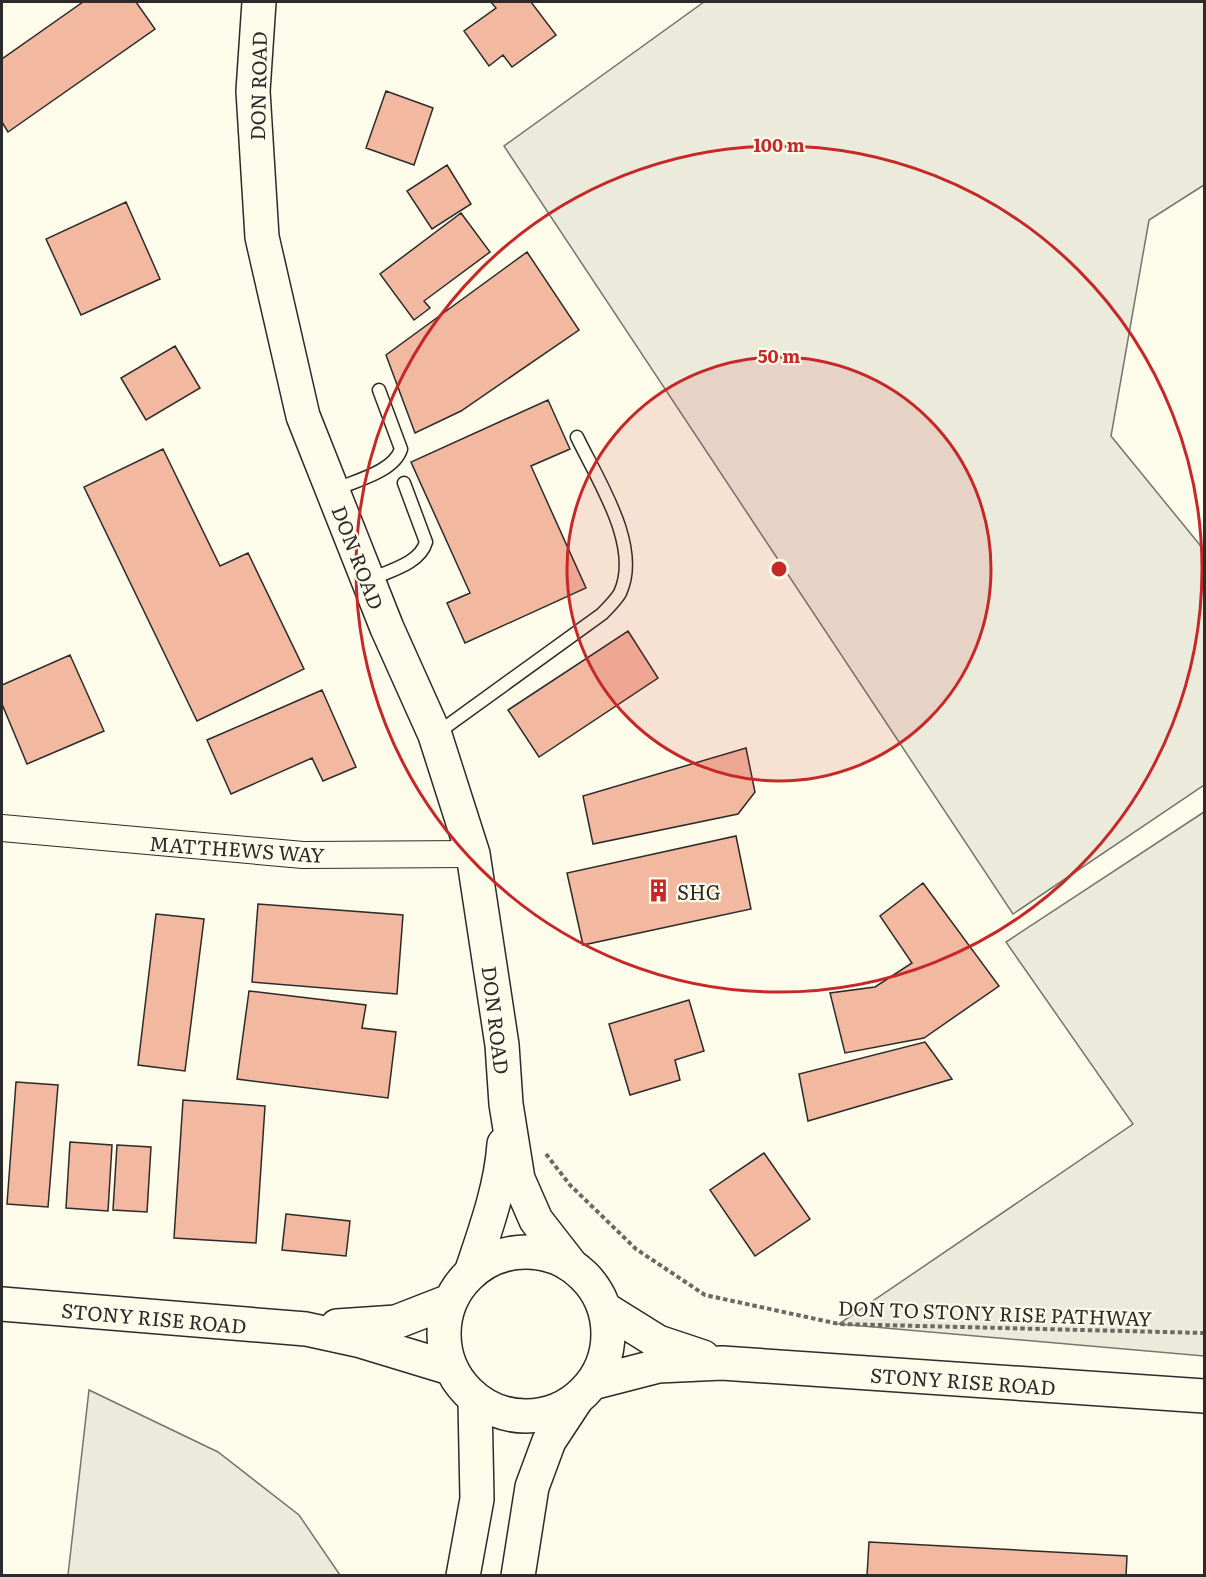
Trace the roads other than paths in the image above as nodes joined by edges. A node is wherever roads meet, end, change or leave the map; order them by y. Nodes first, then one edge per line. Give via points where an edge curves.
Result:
1 (259, 2) edge
2 (378, 390) dead end
3 (577, 437) dead end
4 (404, 483) dead end
5 (333, 491) junction
6 (368, 580) junction
7 (435, 735) junction
8 (2, 828) edge
9 (473, 854) junction
10 (506, 1104) junction
11 (571, 1265) junction
12 (471, 1272) junction
13 (450, 1301) junction
14 (2, 1304) edge
15 (605, 1309) junction
16 (306, 1329) junction
17 (722, 1363) junction
18 (450, 1368) junction
19 (584, 1391) junction
20 (1204, 1396) edge
21 (475, 1401) junction
22 (526, 1530) junction
23 (463, 1575) edge
24 (518, 1575) edge
25 (539, 1575) edge

1 - 5 main road, DON ROAD via 253,91 262,237 303,416
2 - 5 lane via 401,449 399,457
3 - 7 lane via 624,537 626,566 620,592 602,615
4 - 6 lane via 426,542 424,551 416,559
5 - 6 main road, DON ROAD
6 - 7 main road, DON ROAD
7 - 9 main road, DON ROAD
8 - 9 street, MATTHEWS WAY via 303,855
9 - 10 main road, DON ROAD via 502,1045
10 - 11 main road, DON ROAD via 518,1179 536,1220
10 - 12 main road, DON ROAD via 502,1162
11 - 12 main road via 553,1256 524,1252 496,1257
11 - 15 main road via 592,1284
12 - 13 main road
13 - 16 main road, STONY RISE ROAD via 396,1322
13 - 18 main road via 443,1336
14 - 16 main road, STONY RISE ROAD
15 - 17 main road, STONY RISE ROAD via 658,1342
15 - 19 main road via 609,1340 602,1368
16 - 18 main road, STONY RISE ROAD
17 - 19 main road, STONY RISE ROAD via 658,1366
17 - 20 main road, STONY RISE ROAD
18 - 21 main road
19 - 21 main road via 549,1415 514,1417
19 - 22 main road via 549,1441 532,1487
21 - 23 main road via 477,1499
22 - 24 main road
22 - 25 main road

